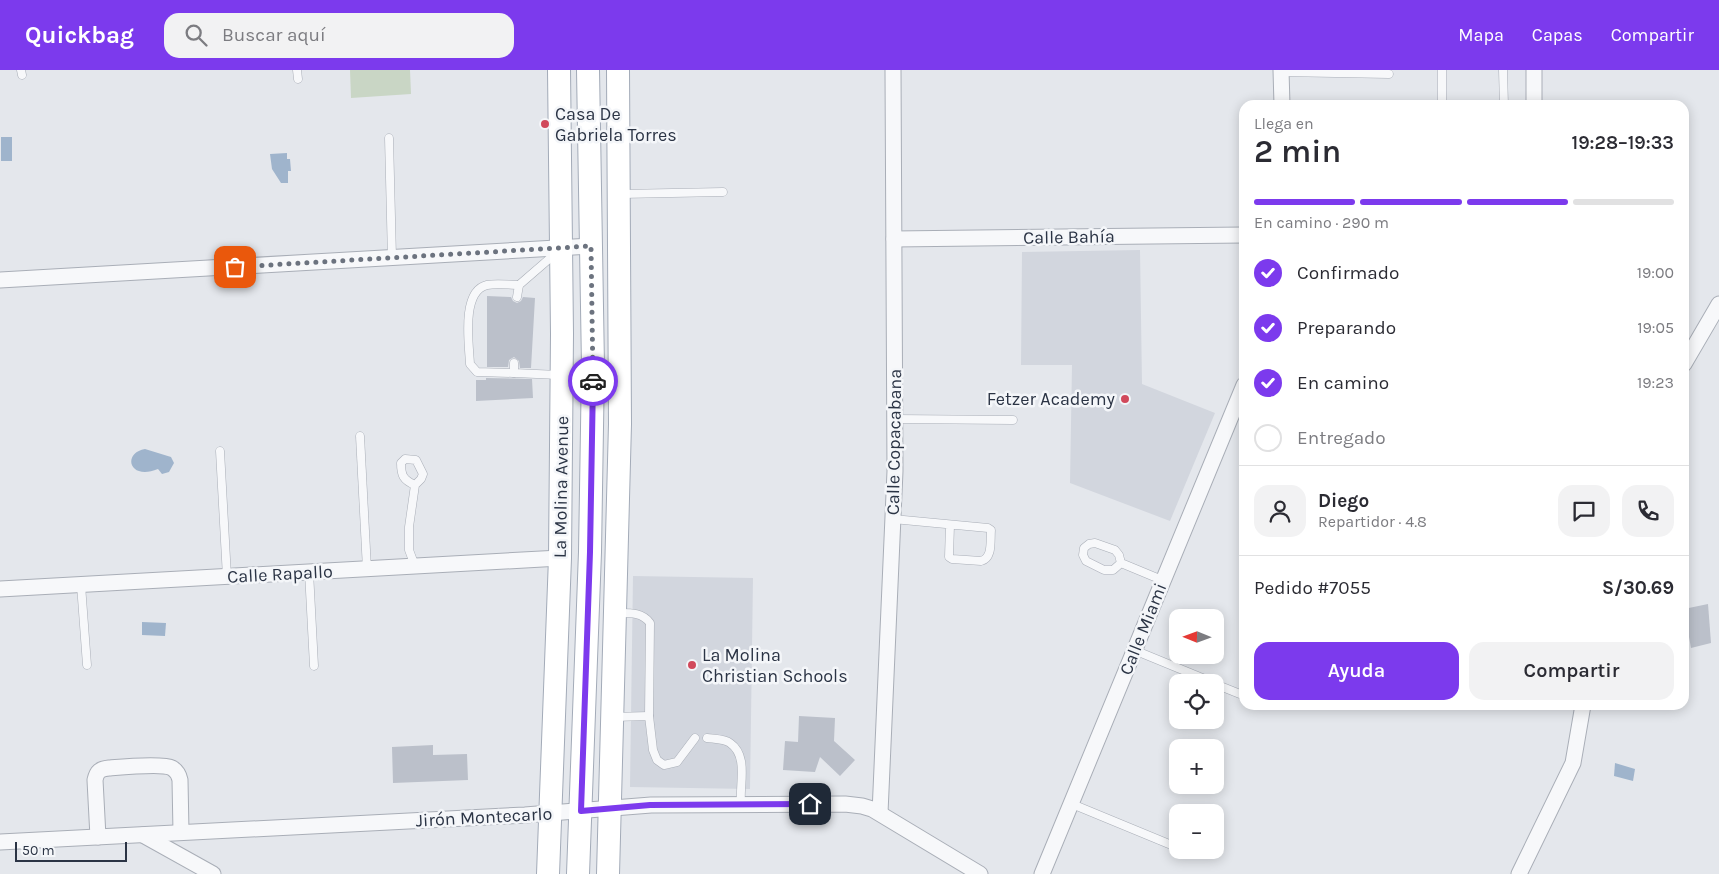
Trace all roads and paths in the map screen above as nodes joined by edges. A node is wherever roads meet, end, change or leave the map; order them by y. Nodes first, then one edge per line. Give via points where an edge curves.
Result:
1 (297, 70) edge
2 (559, 70) edge
3 (588, 70) edge
4 (618, 70) edge
5 (892, 70) edge
6 (1442, 70) edge
7 (1503, 70) edge
8 (1534, 70) edge
9 (1281, 71) edge
10 (1389, 74) dead end
11 (298, 79) dead end
12 (1282, 100) edge
13 (1442, 100) edge
14 (1504, 100) edge
15 (1534, 100) edge
16 (389, 138) dead end
17 (723, 192) dead end
18 (619, 194) junction
19 (1239, 235) edge
20 (894, 240) junction
21 (591, 246) junction
22 (561, 248) junction
23 (392, 258) junction
24 (0, 280) edge
25 (519, 285) junction
26 (517, 297) dead end
27 (1719, 304) edge
28 (1712, 327) edge
29 (1689, 357) edge
30 (514, 363) dead end
31 (514, 373) junction
32 (562, 375) junction
33 (1239, 397) edge
34 (895, 419) junction
35 (1013, 420) dead end
36 (360, 436) dead end
37 (220, 451) dead end
38 (415, 485) dead end
39 (893, 519) junction
40 (950, 525) junction
41 (560, 558) junction
42 (1121, 563) junction
43 (415, 566) junction
44 (367, 569) junction
45 (309, 572) junction
46 (227, 577) junction
47 (1162, 580) junction
48 (81, 585) junction
49 (0, 589) edge
50 (615, 613) junction
51 (1134, 650) junction
52 (87, 665) dead end
53 (314, 666) dead end
54 (1192, 674) edge
55 (1224, 687) edge
56 (1239, 694) edge
57 (1582, 710) edge
58 (649, 716) junction
59 (613, 717) junction
60 (696, 738) dead end
61 (707, 738) dead end
62 (741, 804) junction
63 (1072, 804) junction
64 (610, 808) junction
65 (581, 811) junction
66 (551, 813) junction
67 (880, 813) junction
68 (182, 832) junction
69 (143, 835) junction
70 (98, 837) junction
71 (0, 842) edge
72 (1169, 844) dead end
73 (214, 874) edge
74 (548, 874) edge
75 (578, 874) edge
76 (608, 874) edge
77 (980, 874) edge
78 (1042, 874) edge
79 (1519, 874) edge

1 - 11 lane
2 - 22 main road, La Molina Avenue
3 - 21 main road, La Molina Avenue
4 - 18 main road
5 - 20 street, Calle Copacabana
6 - 13 lane
7 - 14 lane
8 - 15 street
9 - 10 lane
9 - 12 street
16 - 23 lane
17 - 18 lane
18 - 50 main road via 620,424
19 - 20 street, Calle Bahía
20 - 34 street, Calle Copacabana
21 - 22 street
21 - 65 main road, La Molina Avenue via 590,552
22 - 23 street
22 - 25 lane
22 - 32 main road, La Molina Avenue
23 - 24 street
25 - 26 lane
25 - 31 lane via 486,285 470,303 469,318 470,364 477,372
27 - 28 street
28 - 29 street
30 - 31 lane
31 - 32 lane
32 - 41 main road, La Molina Avenue
33 - 47 street, Calle Miami
34 - 35 lane
34 - 39 street, Calle Copacabana
36 - 44 lane
37 - 46 lane
38 - 43 lane via 408,550
39 - 40 lane
39 - 67 street, Calle Copacabana
40 - 40 lane via 988,528 989,556 986,560 949,557
41 - 43 street, Calle Rapallo
41 - 66 main road, La Molina Avenue
42 - 42 lane via 1114,550 1095,543 1084,548 1086,561 1104,570 1113,570
42 - 47 lane
43 - 44 street, Calle Rapallo
44 - 45 street, Calle Rapallo
45 - 46 street, Calle Rapallo
45 - 53 lane
46 - 48 street, Calle Rapallo
47 - 51 street, Calle Miami
48 - 49 street, Calle Rapallo
48 - 52 lane
50 - 58 lane via 646,616 650,623
50 - 59 main road
51 - 54 lane
51 - 63 street, Calle Miami
55 - 56 lane
57 - 79 street via 1573,763
58 - 59 lane
58 - 60 lane via 653,750 657,760 664,765 677,762
59 - 64 main road
61 - 62 lane via 729,742 740,752
62 - 64 street, Jirón Montecarlo
62 - 67 street, Jirón Montecarlo via 854,804
63 - 72 lane
63 - 78 street, Calle Miami
64 - 65 street, Jirón Montecarlo
64 - 76 main road
65 - 66 street, Jirón Montecarlo
65 - 75 main road, La Molina Avenue
66 - 68 street, Jirón Montecarlo
66 - 74 main road, La Molina Avenue
67 - 77 street, Jirón Montecarlo
68 - 69 street, Jirón Montecarlo
68 - 70 street via 178,772 161,766 109,768 101,769 94,780
69 - 70 street, Jirón Montecarlo
69 - 73 street
70 - 71 street, Jirón Montecarlo

